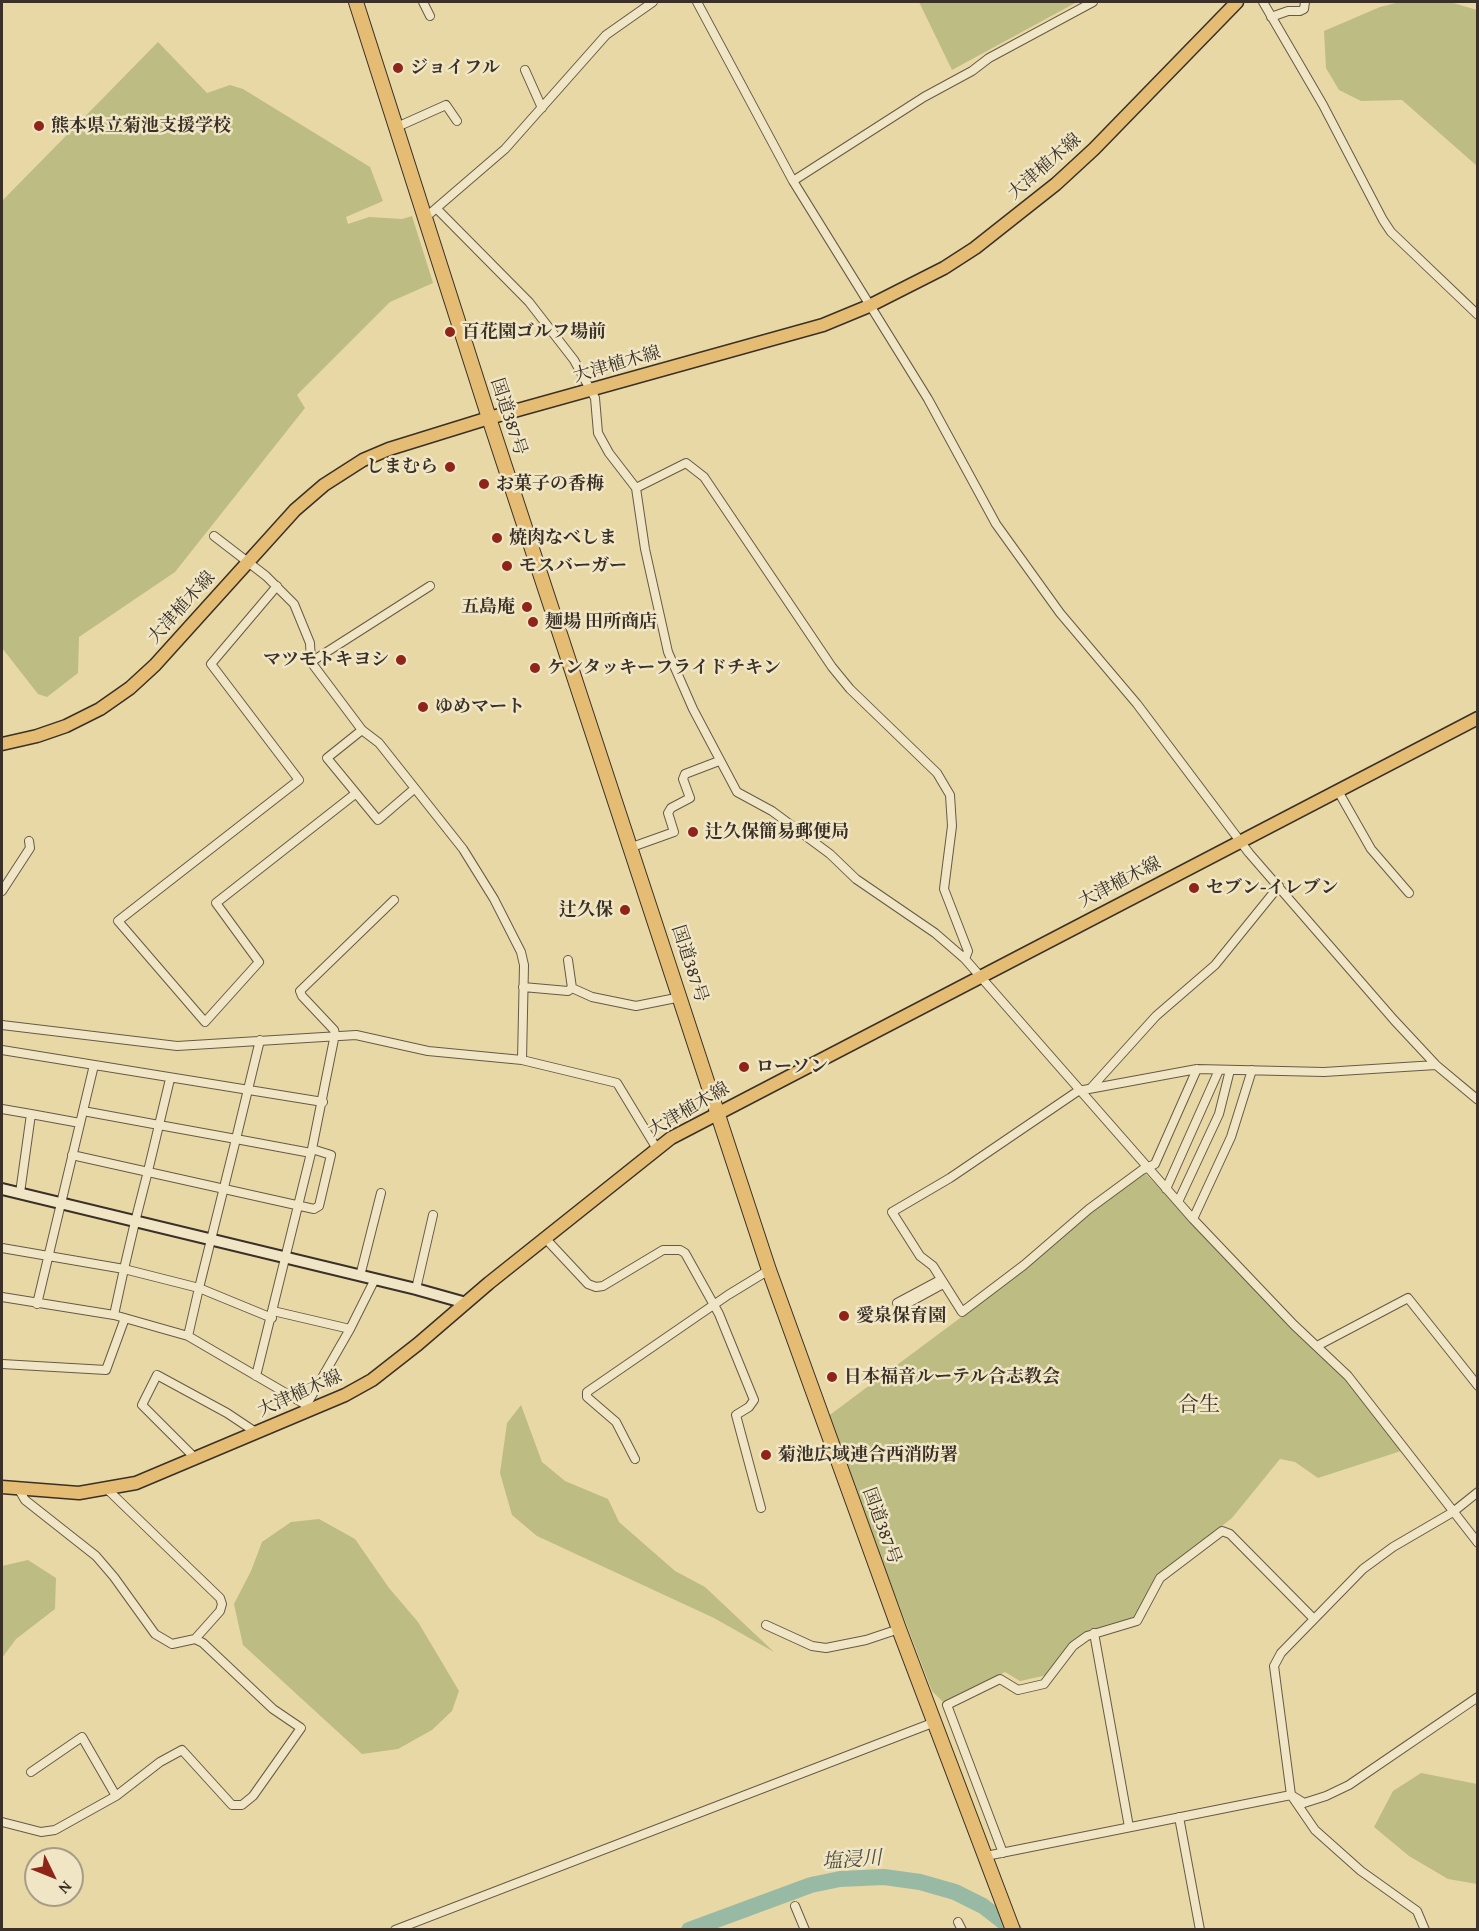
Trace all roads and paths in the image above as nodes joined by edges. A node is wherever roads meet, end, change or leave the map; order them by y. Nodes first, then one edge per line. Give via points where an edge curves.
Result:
1 (356, 2) edge
2 (423, 2) edge
3 (653, 2) edge
4 (1093, 2) edge
5 (1237, 2) edge
6 (1263, 2) edge
7 (1305, 2) edge
8 (701, 3) edge
9 (430, 16) dead end
10 (1271, 17) junction
11 (525, 70) dead end
12 (542, 108) junction
13 (457, 121) dead end
14 (397, 127) junction
15 (793, 181) junction
16 (431, 213) junction
17 (869, 306) junction
18 (1478, 315) edge
19 (591, 391) junction
20 (489, 418) junction
21 (636, 488) junction
22 (214, 536) dead end
23 (248, 561) junction
24 (277, 586) junction
25 (430, 586) dead end
26 (311, 662) junction
27 (1478, 718) edge
28 (362, 730) junction
29 (2, 744) edge
30 (719, 761) junction
31 (414, 789) junction
32 (1338, 791) junction
33 (355, 794) junction
34 (29, 841) dead end
35 (1240, 842) junction
36 (632, 847) junction
37 (1279, 886) junction
38 (2, 891) edge
39 (1409, 892) dead end
40 (394, 900) dead end
41 (965, 959) junction
42 (568, 960) dead end
43 (981, 977) junction
44 (523, 987) junction
45 (572, 988) junction
46 (681, 997) junction
47 (2, 1025) edge
48 (335, 1034) junction
49 (260, 1040) junction
50 (2, 1050) edge
51 (522, 1060) junction
52 (94, 1065) junction
53 (1436, 1065) junction
54 (1197, 1069) junction
55 (1219, 1070) junction
56 (1230, 1070) junction
57 (1252, 1070) junction
58 (170, 1079) junction
59 (1091, 1088) junction
60 (248, 1090) junction
61 (1078, 1091) junction
62 (1478, 1100) edge
63 (323, 1102) junction
64 (2, 1109) edge
65 (83, 1110) junction
66 (718, 1113) junction
67 (31, 1114) junction
68 (80, 1123) junction
69 (159, 1125) junction
70 (236, 1139) junction
71 (657, 1149) junction
72 (312, 1151) junction
73 (72, 1155) junction
74 (1147, 1168) junction
75 (147, 1171) junction
76 (223, 1187) junction
77 (2, 1189) edge
78 (1166, 1189) junction
79 (20, 1193) junction
80 (381, 1193) dead end
81 (1178, 1202) junction
82 (61, 1203) junction
83 (298, 1204) junction
84 (433, 1215) dead end
85 (1193, 1219) junction
86 (135, 1222) junction
87 (545, 1238) junction
88 (210, 1239) junction
89 (2, 1248) edge
90 (49, 1254) junction
91 (286, 1258) junction
92 (124, 1269) junction
93 (769, 1270) junction
94 (360, 1276) junction
95 (375, 1279) junction
96 (942, 1282) junction
97 (198, 1288) junction
98 (416, 1288) junction
99 (2, 1298) edge
100 (465, 1303) junction
101 (38, 1304) junction
102 (715, 1306) junction
103 (898, 1306) dead end
104 (114, 1315) junction
105 (272, 1315) junction
106 (125, 1318) junction
107 (350, 1329) junction
108 (188, 1335) junction
109 (1317, 1346) junction
110 (2, 1364) edge
111 (256, 1376) junction
112 (1478, 1386) edge
113 (310, 1407) junction
114 (257, 1433) junction
115 (635, 1458) dead end
116 (196, 1459) junction
117 (2, 1487) edge
118 (18, 1488) junction
119 (108, 1490) junction
120 (1478, 1492) edge
121 (761, 1508) dead end
122 (1453, 1512) junction
123 (1478, 1543) edge
124 (1313, 1618) junction
125 (766, 1624) dead end
126 (899, 1629) junction
127 (1094, 1633) junction
128 (195, 1639) junction
129 (1478, 1697) edge
130 (935, 1722) junction
131 (31, 1772) dead end
132 (1291, 1795) junction
133 (117, 1796) junction
134 (1179, 1817) junction
135 (2, 1822) edge
136 (1129, 1827) junction
137 (1004, 1852) junction
138 (986, 1856) junction
139 (795, 1906) dead end
140 (395, 1929) edge
141 (805, 1929) edge
142 (1013, 1929) edge
143 (1200, 1929) edge
144 (1425, 1929) edge

1 - 14 highway, 国道387号
2 - 9 street
3 - 12 street via 606,35
4 - 15 street via 988,58
5 - 17 main road, 大津植木線 via 1056,184 975,248
6 - 10 street
7 - 10 street via 1300,11
8 - 15 street
10 - 18 street via 1387,226
11 - 12 street
12 - 16 street via 505,148
13 - 14 street via 446,105
14 - 16 highway, 国道387号
15 - 17 street
16 - 19 street via 529,302 574,360
16 - 20 highway, 国道387号
17 - 19 main road, 大津植木線 via 805,331
17 - 35 street via 928,399 996,524 1060,613 1137,704
19 - 20 main road, 大津植木線
19 - 21 street via 598,409 598,433
20 - 23 main road, 大津植木線 via 389,449 350,467 303,502
20 - 36 highway, 国道387号
21 - 30 street via 668,652
21 - 41 street via 686,463 704,477 832,667 937,773 950,795 952,826 944,889 968,951
22 - 23 street
23 - 24 street
23 - 29 main road, 大津植木線 via 155,666 123,693 66,726
24 - 26 street via 301,617 310,643
24 - 33 street via 211,664 299,780 118,921 205,1022 259,962 216,903
25 - 26 street
26 - 28 street
27 - 32 main road, 大津植木線
28 - 31 street via 379,743
28 - 33 street via 327,758
30 - 36 street via 685,774 690,798 668,813 674,832
30 - 41 street via 737,792 772,811
31 - 33 street via 378,820
31 - 44 street via 477,868 521,952
32 - 35 main road, 大津植木線
32 - 39 street via 1371,849
34 - 38 street via 30,848
35 - 37 street
35 - 43 main road, 大津植木線
36 - 46 highway, 国道387号
37 - 53 street
37 - 59 street via 1215,964 1156,1016
40 - 48 street via 300,991
41 - 43 street
42 - 45 street
43 - 61 street
43 - 66 main road, 大津植木線
44 - 45 street via 568,991
44 - 51 street
45 - 46 street via 592,997 636,1006
46 - 66 highway, 国道387号
47 - 49 street via 177,1046
48 - 49 street
48 - 51 street via 428,1051
48 - 63 street
49 - 60 street
50 - 52 street
51 - 71 street via 617,1083
52 - 58 street
52 - 65 street
53 - 57 street via 1324,1072
53 - 62 street
54 - 55 street
54 - 59 street
54 - 74 street via 1155,1164
55 - 56 street
55 - 78 street
56 - 57 street
56 - 81 street via 1220,1114
57 - 85 street via 1232,1137
58 - 60 street
58 - 69 street
59 - 61 street
60 - 63 street
60 - 70 street
61 - 74 street
61 - 96 street via 950,1178 892,1212
63 - 72 street
64 - 67 street
65 - 68 street
65 - 69 street
66 - 71 main road, 大津植木線
66 - 93 highway, 国道387号
67 - 68 street
67 - 79 street
68 - 73 street
69 - 70 street
69 - 75 street
70 - 72 street
70 - 76 street
71 - 87 main road, 大津植木線
72 - 83 street
72 - 83 street via 331,1155 319,1206 314,1209
73 - 75 street
73 - 82 street
74 - 78 street
74 - 96 street via 1089,1209 962,1312
75 - 76 street
75 - 86 street
76 - 83 street
76 - 88 street
77 - 79 street
78 - 81 street
79 - 82 street
80 - 94 street
81 - 85 street
82 - 86 street
82 - 90 street
83 - 91 street
84 - 98 street
85 - 109 street
86 - 88 street
86 - 92 street
87 - 100 main road, 大津植木線
87 - 102 street via 588,1284 596,1287 663,1250 680,1250 689,1258
88 - 91 street
88 - 97 street
89 - 90 street
90 - 92 street
90 - 101 street
91 - 94 street
91 - 105 street
92 - 97 street
92 - 104 street
93 - 102 street
93 - 126 highway, 国道387号
94 - 95 street
95 - 98 street
95 - 107 street
96 - 103 street
97 - 105 street
97 - 108 street
98 - 100 street
99 - 101 street
100 - 113 main road, 大津植木線 via 372,1380
101 - 104 street
102 - 115 street via 587,1392 587,1397 616,1422
102 - 121 street via 754,1400 735,1415
104 - 106 street
105 - 107 street
105 - 111 street
106 - 108 street
106 - 110 street via 106,1370
107 - 113 street
108 - 111 street
109 - 112 street via 1408,1298
109 - 122 street via 1348,1376
111 - 113 street
113 - 114 main road, 大津植木線
114 - 116 main road, 大津植木線
114 - 116 street via 157,1375 142,1405
116 - 119 main road, 大津植木線
117 - 118 main road, 大津植木線
118 - 119 main road, 大津植木線 via 79,1493
118 - 128 street via 25,1500 96,1556 155,1634 172,1644
119 - 128 street via 220,1598 220,1611
120 - 122 street
122 - 123 street
122 - 124 street via 1363,1569
124 - 127 street via 1230,1534 1222,1531 1160,1578 1137,1621
124 - 132 street via 1274,1666
125 - 126 street via 812,1646 826,1648
126 - 130 highway, 国道387号
127 - 136 street
127 - 137 street via 1073,1646 1044,1684 1018,1690 999,1679 947,1705
128 - 133 street via 203,1642 273,1709 301,1728 253,1796 242,1805 232,1804 182,1750
129 - 132 street via 1349,1785 1304,1803
130 - 138 highway, 国道387号
130 - 140 street
131 - 133 street via 82,1737
132 - 134 street
132 - 144 street via 1315,1830 1361,1871 1417,1911
133 - 135 street via 55,1830 41,1832
134 - 136 street
134 - 143 street
136 - 137 street
137 - 138 street
138 - 142 highway, 国道387号
139 - 141 street

